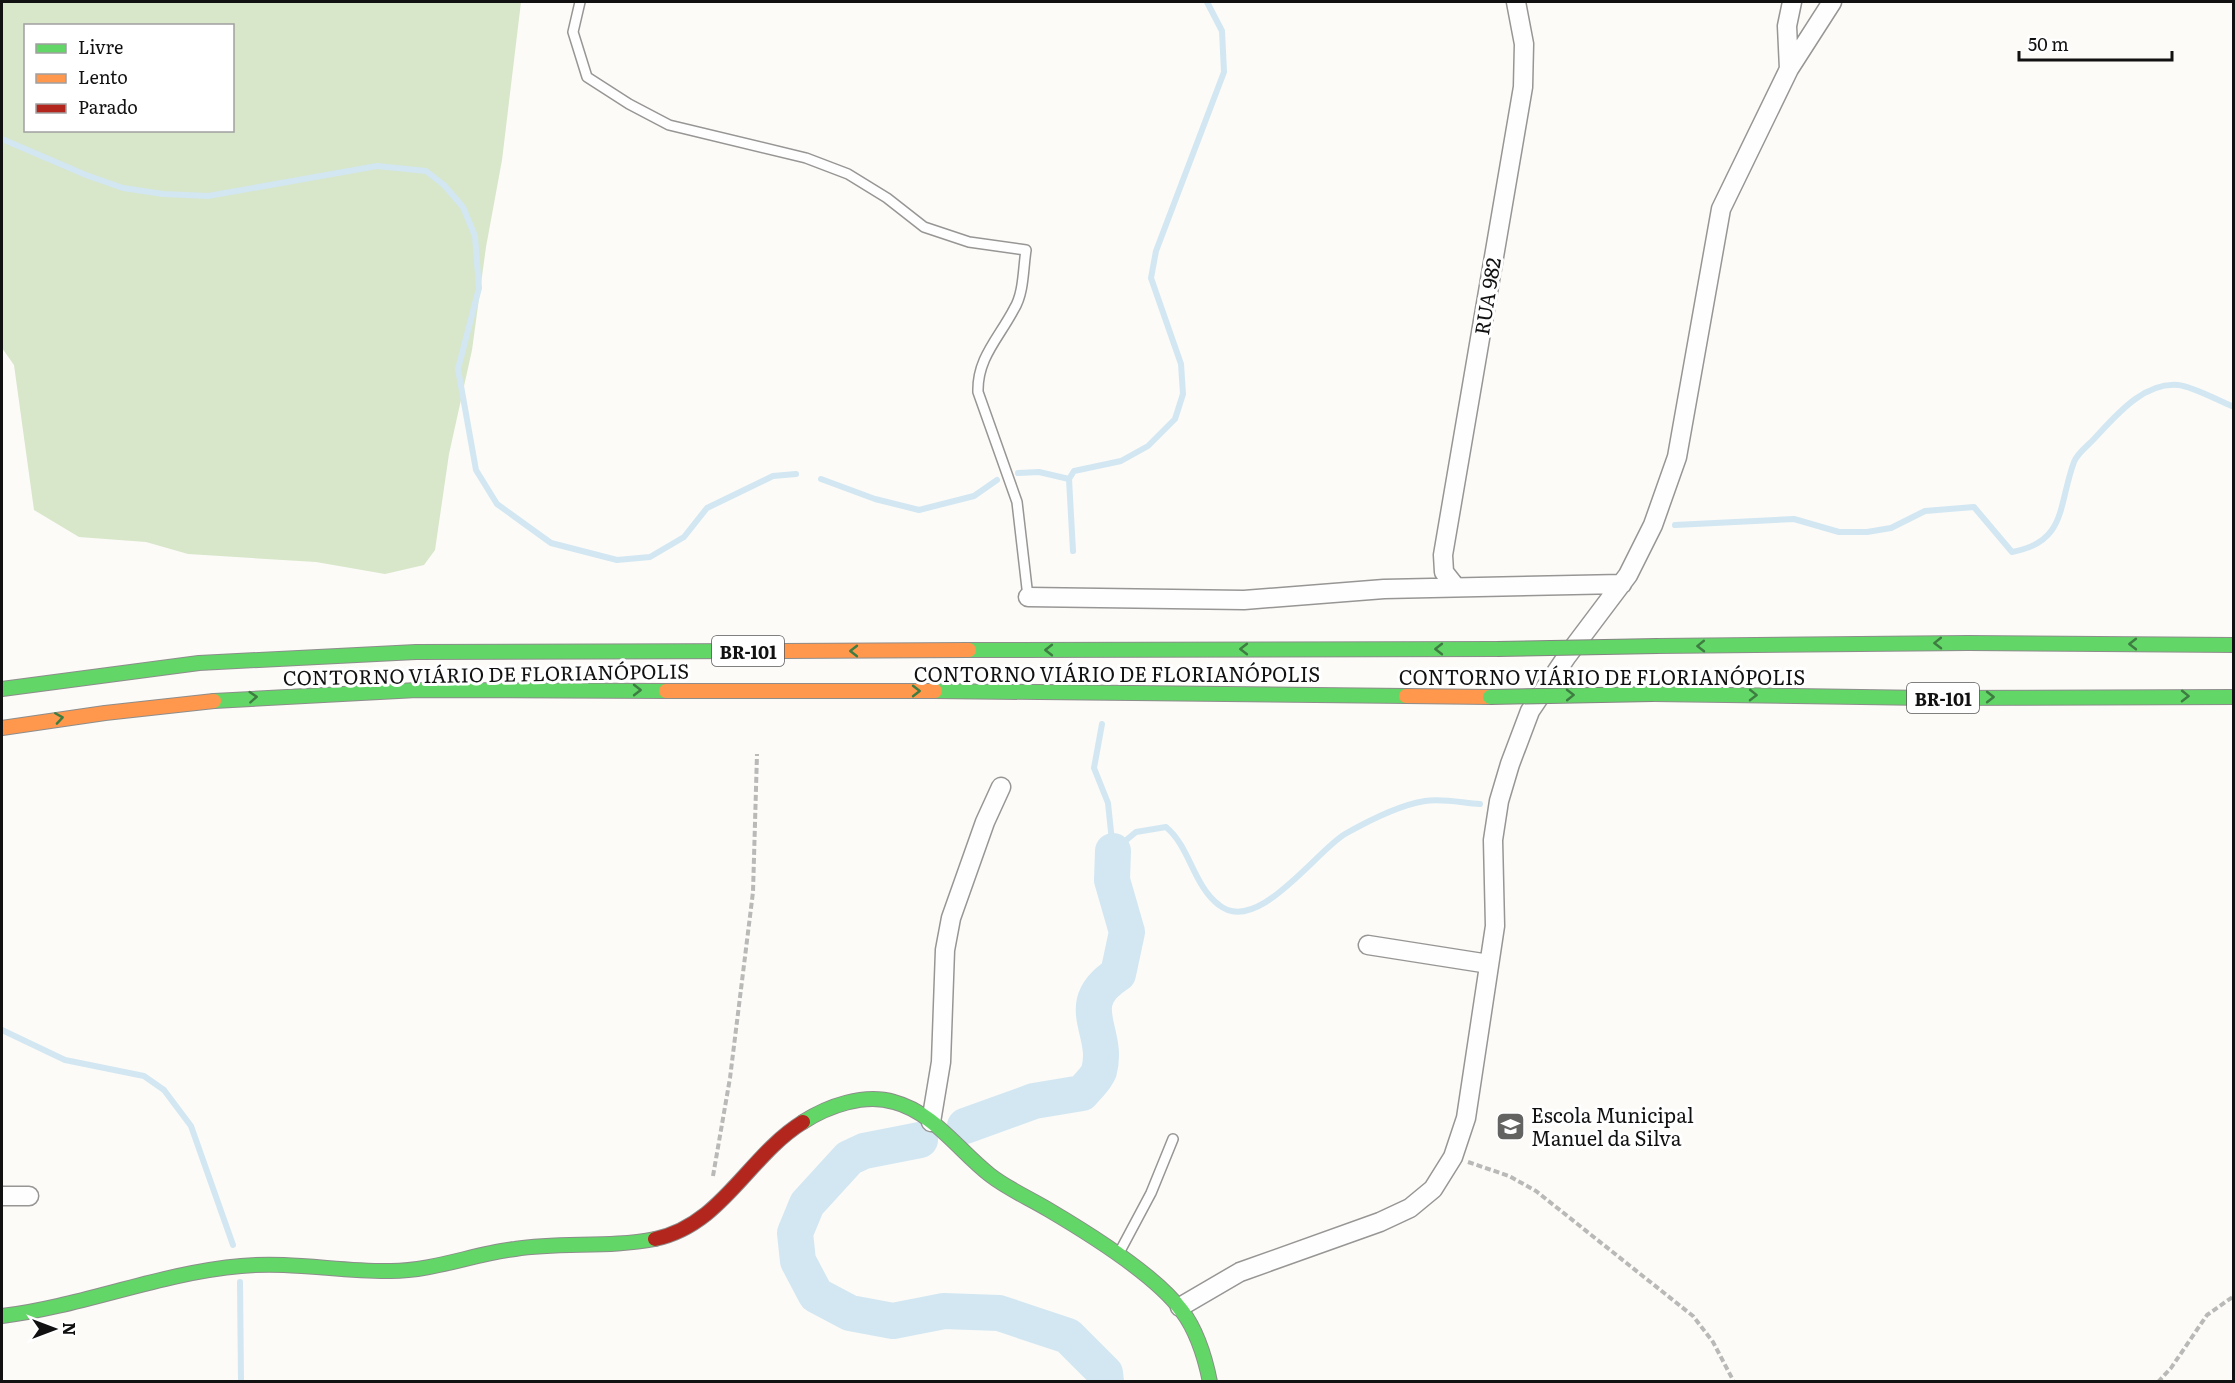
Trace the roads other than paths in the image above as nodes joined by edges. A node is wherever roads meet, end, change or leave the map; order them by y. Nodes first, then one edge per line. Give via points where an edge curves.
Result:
1 (580, 2) edge
2 (1516, 2) edge
3 (1792, 2) edge
4 (1832, 2) edge
5 (1789, 69) junction
6 (1622, 584) junction
7 (1455, 586) junction
8 (1028, 597) joint
9 (2234, 645) edge
10 (2, 689) edge
11 (2234, 697) edge
12 (2, 728) edge
13 (1001, 787) dead end
14 (1368, 945) dead end
15 (1489, 964) junction
16 (931, 1122) junction
17 (1173, 1139) dead end
18 (2, 1196) edge
19 (29, 1196) dead end
20 (1117, 1257) junction
21 (1180, 1307) junction
22 (2, 1316) edge
23 (1210, 1382) edge

1 - 8 lane via 573,32 587,77 629,104 669,125 806,158 848,174 924,227 969,242 1026,250 1015,308 981,363 978,392 1017,502
2 - 7 street, RUA 982 via 1524,44 1523,87 1443,555 1444,572
3 - 5 street via 1787,26
4 - 5 street
5 - 6 street via 1721,209 1677,457 1653,525
6 - 7 street
6 - 15 street via 1530,711 1510,764 1493,840 1495,926
7 - 8 street via 1244,600
9 -> 10 main road, CONTORNO VIÁRIO DE FLORIANÓPOLIS / BR-101, bridge via 1968,643 1497,649 416,652 200,663
12 -> 11 main road, CONTORNO VIÁRIO DE FLORIANÓPOLIS / BR-101, bridge via 203,701 417,690
13 - 16 street via 951,918 945,950 941,1062
14 - 15 street
15 - 21 street via 1466,1118 1454,1157 1433,1189 1410,1208 1380,1222 1240,1272
16 - 20 main road via 991,1176 1057,1214
16 - 22 main road via 906,1105 881,1099 836,1105 809,1116 767,1150 706,1217 680,1231 654,1238 588,1246 528,1247 414,1270 354,1272 301,1266 243,1266 190,1274 35,1313
17 - 20 lane via 1151,1193
18 - 19 street
20 - 21 main road
21 - 23 main road via 1205,1357

